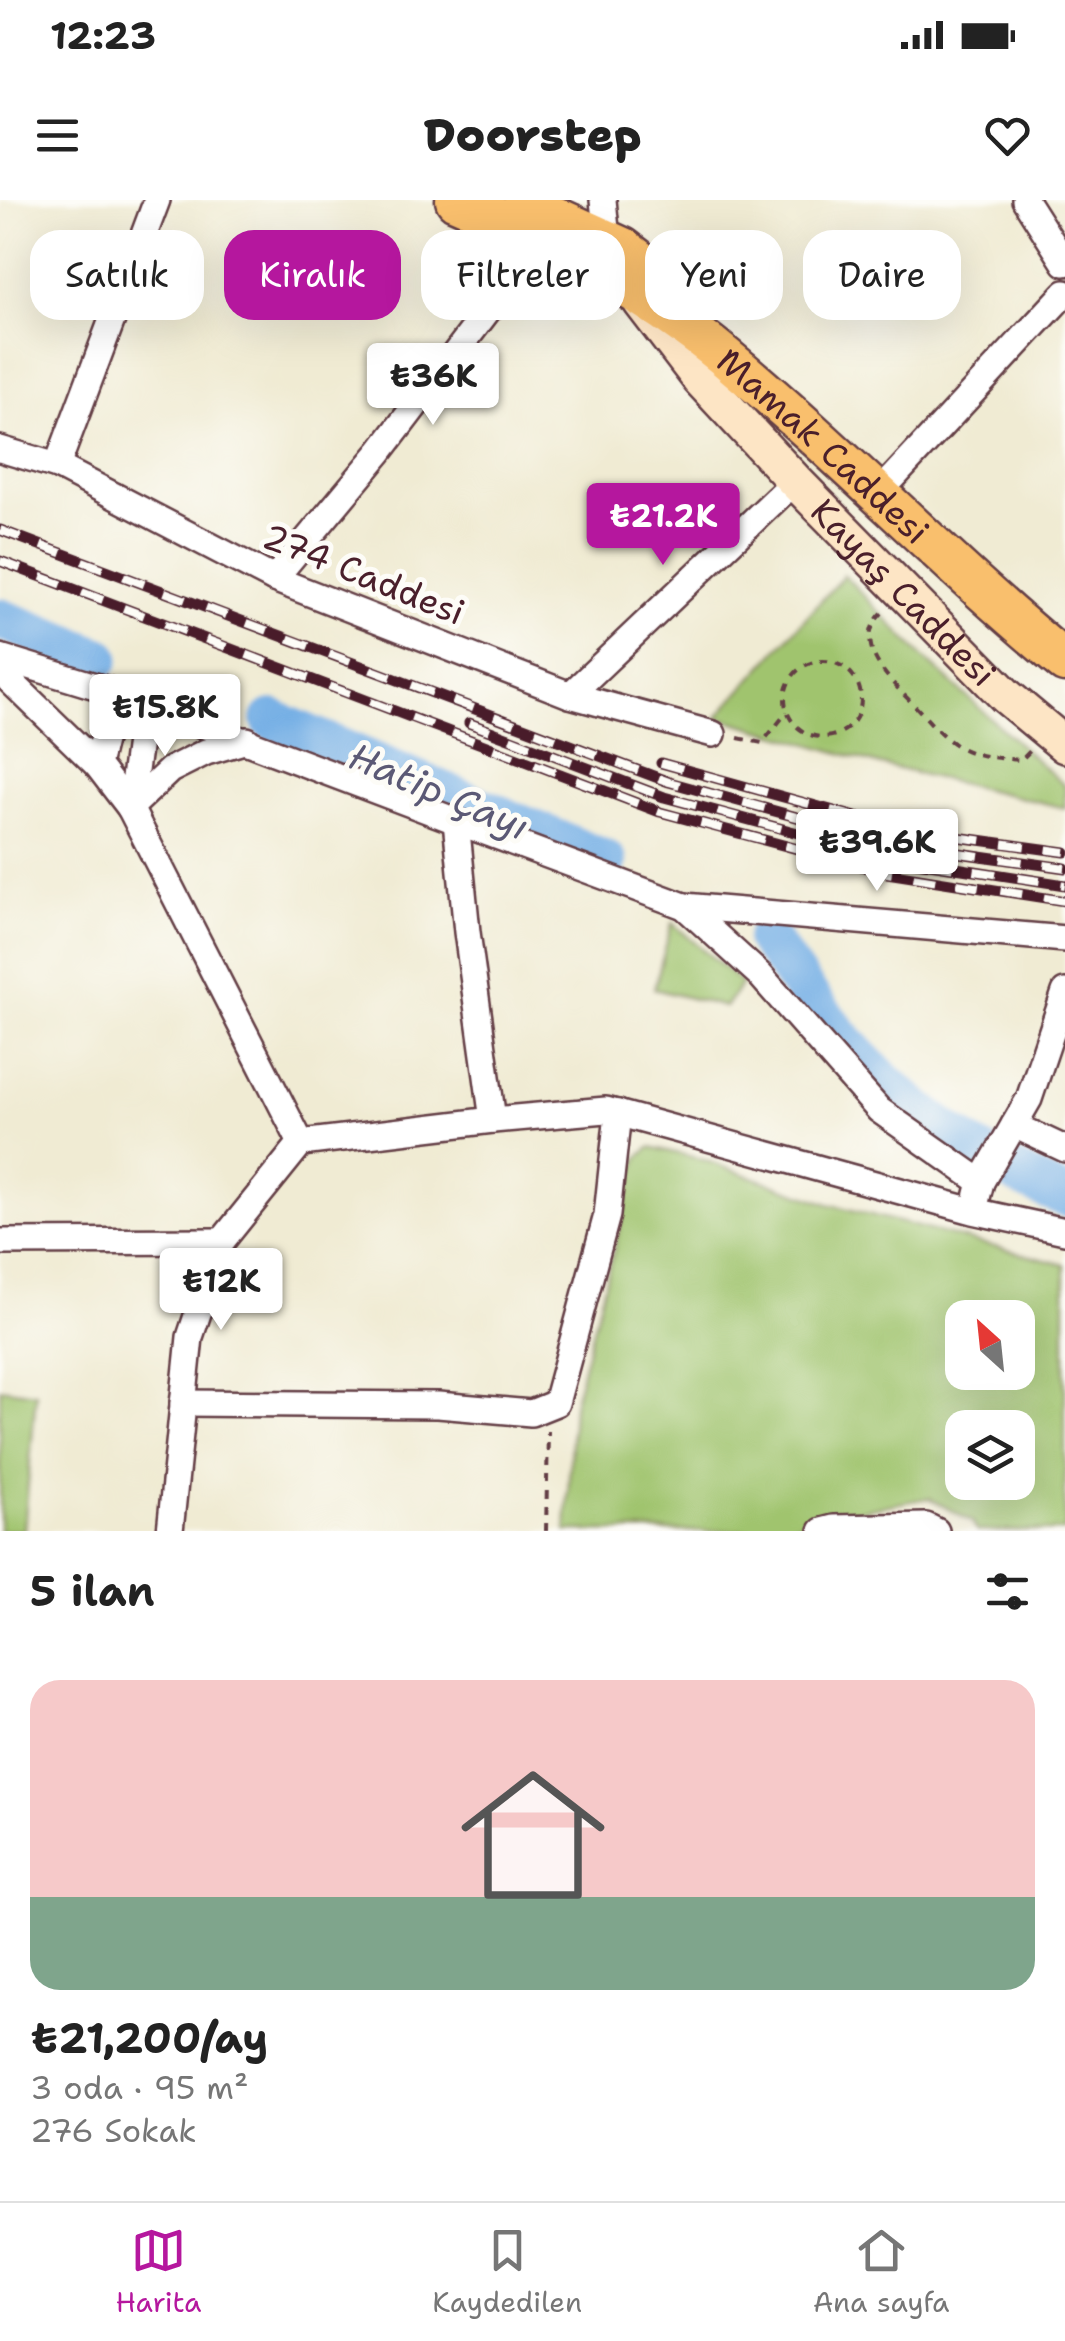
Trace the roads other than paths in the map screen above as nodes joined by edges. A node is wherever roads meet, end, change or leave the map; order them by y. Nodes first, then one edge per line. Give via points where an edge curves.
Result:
1 (157, 200) edge
2 (456, 200) edge
3 (518, 200) edge
4 (1025, 200) edge
5 (524, 230) edge
6 (588, 230) edge
7 (625, 263) edge
8 (1065, 263) edge
9 (642, 282) junction
10 (1065, 293) edge
11 (480, 320) edge
12 (0, 450) edge
13 (57, 466) junction
14 (795, 480) junction
15 (892, 480) junction
16 (274, 579) junction
17 (1065, 634) edge
18 (0, 657) edge
19 (1065, 662) edge
20 (0, 671) edge
21 (114, 692) junction
22 (570, 695) junction
23 (144, 704) junction
24 (713, 734) road end
25 (1056, 738) edge
26 (247, 740) junction
27 (97, 765) junction
28 (130, 808) junction
29 (456, 820) junction
30 (684, 906) junction
31 (1065, 940) edge
32 (1065, 992) edge
33 (618, 1113) junction
34 (493, 1120) junction
35 (1009, 1133) junction
36 (301, 1144) junction
37 (1065, 1148) edge
38 (985, 1176) junction
39 (973, 1212) junction
40 (1065, 1231) edge
41 (222, 1241) junction
42 (0, 1242) edge
43 (183, 1403) junction
44 (170, 1531) edge
45 (822, 1531) edge
46 (936, 1531) edge

1 - 13 street
2 - 5 main road, Mamak Caddesi
3 - 6 main road, Mamak Caddesi
4 - 8 street
7 - 9 main road, Mamak Caddesi
9 - 14 street, Kayaş Caddesi via 700,380
9 - 15 main road, Mamak Caddesi via 698,306
9 - 19 main road, Mamak Caddesi
10 - 15 street
11 - 16 street
12 - 13 street, 274 Caddesi
13 - 16 street, 274 Caddesi
14 - 22 street
14 - 25 street, Kayaş Caddesi via 1006,696
15 - 17 main road, Mamak Caddesi
16 - 22 street, 274 Caddesi
18 - 21 street
20 - 27 street
21 - 23 street
21 - 27 street
22 - 24 street, 274 Caddesi
23 - 26 street
23 - 28 street
26 - 28 street via 170,770
26 - 29 street
27 - 28 street
28 - 36 street
29 - 30 street
29 - 34 street
30 - 31 street
30 - 38 street via 760,975 879,1110
32 - 35 street via 1029,1100
33 - 34 street
33 - 39 street
33 - 43 street via 607,1215 556,1403 531,1413 438,1405
34 - 36 street
35 - 37 street
35 - 38 street
36 - 41 street
38 - 39 street
39 - 40 street
41 - 42 street
41 - 43 street via 190,1337
43 - 44 street
45 - 46 street

